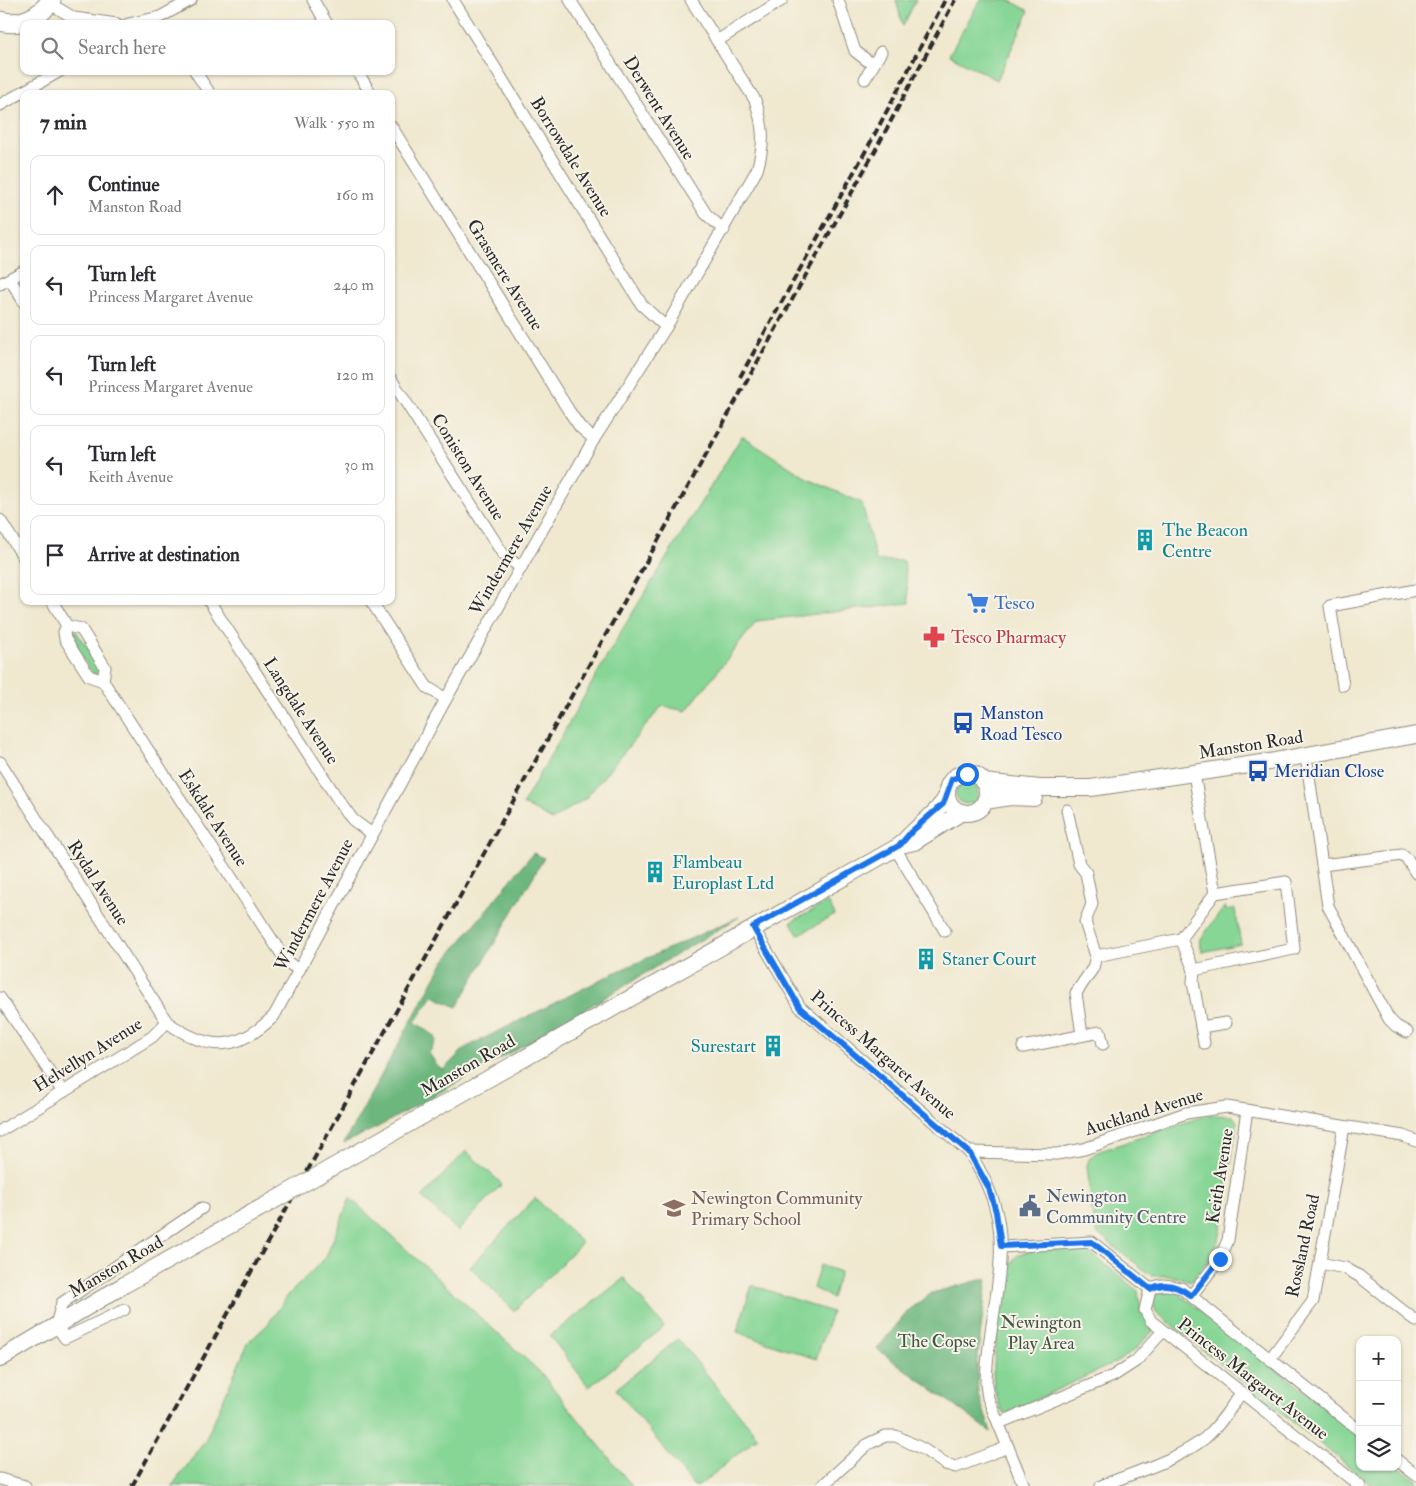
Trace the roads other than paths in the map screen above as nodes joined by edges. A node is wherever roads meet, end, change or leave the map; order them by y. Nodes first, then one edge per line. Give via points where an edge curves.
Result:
1 (191, 0) edge
2 (312, 0) edge
3 (453, 0) edge
4 (570, 0) edge
5 (692, 0) edge
6 (782, 0) edge
7 (838, 0) edge
8 (50, 2) edge
9 (26, 20) edge
10 (85, 20) edge
11 (162, 20) edge
12 (324, 20) edge
13 (0, 21) edge
14 (20, 22) edge
15 (717, 41) junction
16 (881, 52) dead end
17 (873, 65) junction
18 (53, 75) edge
19 (198, 75) edge
20 (359, 75) edge
21 (864, 78) dead end
22 (26, 90) edge
23 (207, 90) edge
24 (369, 90) edge
25 (20, 94) edge
26 (0, 105) edge
27 (395, 132) edge
28 (724, 230) junction
29 (20, 273) edge
30 (5, 281) edge
31 (20, 298) edge
32 (666, 327) junction
33 (395, 385) edge
34 (594, 439) junction
35 (0, 520) edge
36 (20, 552) edge
37 (521, 568) junction
38 (1416, 590) edge
39 (54, 605) edge
40 (212, 605) edge
41 (374, 605) edge
42 (67, 626) junction
43 (103, 681) junction
44 (1343, 685) dead end
45 (446, 699) junction
46 (1416, 735) edge
47 (1306, 756) junction
48 (0, 762) edge
49 (1194, 774) junction
50 (983, 782) junction
51 (1091, 788) junction
52 (947, 796) junction
53 (984, 801) junction
54 (1068, 810) dead end
55 (962, 812) junction
56 (372, 834) junction
57 (898, 847) junction
58 (1322, 866) junction
59 (1416, 874) edge
60 (1215, 893) junction
61 (753, 927) junction
62 (945, 931) dead end
63 (1181, 939) junction
64 (1096, 956) junction
65 (299, 970) junction
66 (1194, 970) junction
67 (0, 998) edge
68 (167, 1022) junction
69 (1226, 1023) dead end
70 (1201, 1027) junction
71 (1407, 1032) dead end
72 (1082, 1035) junction
73 (1204, 1043) dead end
74 (1102, 1044) dead end
75 (1023, 1046) dead end
76 (63, 1092) junction
77 (1248, 1110) junction
78 (1344, 1128) junction
79 (0, 1131) edge
80 (1416, 1141) edge
81 (969, 1152) junction
82 (202, 1208) dead end
83 (1001, 1246) junction
84 (1320, 1263) junction
85 (1150, 1289) junction
86 (1191, 1296) junction
87 (124, 1310) dead end
88 (1416, 1321) edge
89 (56, 1325) junction
90 (1163, 1331) junction
91 (0, 1359) edge
92 (1270, 1359) junction
93 (1241, 1393) junction
94 (999, 1423) junction
95 (1356, 1428) edge
96 (1008, 1447) junction
97 (1401, 1463) edge
98 (1416, 1475) edge
99 (0, 1479) edge
100 (25, 1486) edge
101 (822, 1486) edge
102 (1024, 1486) edge
103 (1101, 1486) edge
104 (1360, 1486) edge

1 - 11 street
2 - 12 street
3 - 32 street, Borrowdale Avenue via 642,305
4 - 28 street, Derwent Avenue via 706,214
5 - 15 street, Windermere Avenue
6 - 15 street
7 - 17 street via 855,51
8 - 9 highway via 41,12
8 - 10 street via 74,18
13 - 14 highway
15 - 28 street, Windermere Avenue via 755,100 764,145 757,170
16 - 17 street
17 - 21 street
18 - 22 street
19 - 23 street
20 - 24 street
25 - 26 street
27 - 34 street, Grasmere Avenue via 569,411
28 - 32 street, Windermere Avenue
29 - 30 street
30 - 31 street
32 - 34 street, Windermere Avenue
33 - 37 street, Coniston Avenue via 503,554
34 - 37 street, Windermere Avenue
35 - 36 street
37 - 45 street, Windermere Avenue
38 - 44 street via 1330,606
39 - 42 street, Eskdale Avenue
40 - 56 street, Langdale Avenue via 337,798 353,820
41 - 45 street via 427,687
42 - 43 street, Eskdale Avenue via 65,640 89,676
42 - 43 street, Eskdale Avenue via 81,629 105,667
43 - 65 street, Eskdale Avenue via 287,962
45 - 56 street, Windermere Avenue
46 - 47 main road, Manston Road
47 - 49 main road, Manston Road
47 - 58 street
48 - 68 street, Rydal Avenue
49 - 51 main road, Manston Road
49 - 60 street
50 - 51 main road, Manston Road via 1040,788
50 - 52 main road, Manston Road via 972,774 962,774 949,784
50 - 53 main road via 986,789
51 - 53 main road, Manston Road via 1066,798 1010,797
52 - 55 main road via 952,807
52 - 57 main road, Manston Road via 943,804
53 - 55 main road, Manston Road via 975,811
54 - 64 street via 1079,864 1087,877 1092,904 1085,922
55 - 57 main road, Manston Road via 914,842
56 - 65 street, Windermere Avenue
57 - 61 main road, Manston Road
57 - 62 street
58 - 59 street via 1402,855
58 - 71 street via 1328,906 1389,1019
60 - 63 street
60 - 66 street via 1286,882 1294,950
61 - 81 street, Princess Margaret Avenue via 800,1008
61 - 89 main road, Manston Road, bridge
63 - 64 street
63 - 66 street
64 - 72 street via 1093,968 1076,993
65 - 68 street, Windermere Avenue via 274,1016 261,1029 246,1037 227,1043 197,1041
66 - 70 street
67 - 76 street
68 - 76 street, Helvellyn Avenue via 152,1038
69 - 70 street
70 - 73 street
72 - 74 street via 1100,1032
72 - 75 street
76 - 79 street, Helvellyn Avenue
77 - 78 street, Auckland Avenue
77 - 81 street, Auckland Avenue via 1219,1107 1186,1113 1084,1149 1057,1154
77 - 86 street, Keith Avenue via 1228,1240 1220,1259
78 - 80 street, Auckland Avenue via 1403,1136
78 - 84 street, Rossland Road
81 - 83 street, Princess Margaret Avenue via 989,1188
82 - 89 street, Manston Road via 62,1303
83 - 85 street via 1092,1242
83 - 94 street, Princess Margaret Avenue via 986,1371 988,1398
84 - 88 street via 1344,1268 1359,1276
84 - 92 street, Rossland Road via 1313,1301
85 - 86 street, Princess Margaret Avenue via 1168,1285 1181,1288
85 - 90 street, Princess Margaret Avenue via 1145,1310 1151,1321
86 - 92 street, Princess Margaret Avenue
87 - 89 street via 64,1338
89 - 91 main road, Manston Road
90 - 93 street, Princess Margaret Avenue
90 - 94 street via 1136,1361 1112,1376
92 - 95 street, Princess Margaret Avenue
93 - 103 street via 1205,1438 1185,1451
93 - 104 street, Princess Margaret Avenue
94 - 96 street, Princess Margaret Avenue
96 - 101 street via 956,1467 896,1436 880,1437
96 - 102 street, Princess Margaret Avenue
97 - 98 street
99 - 100 street

